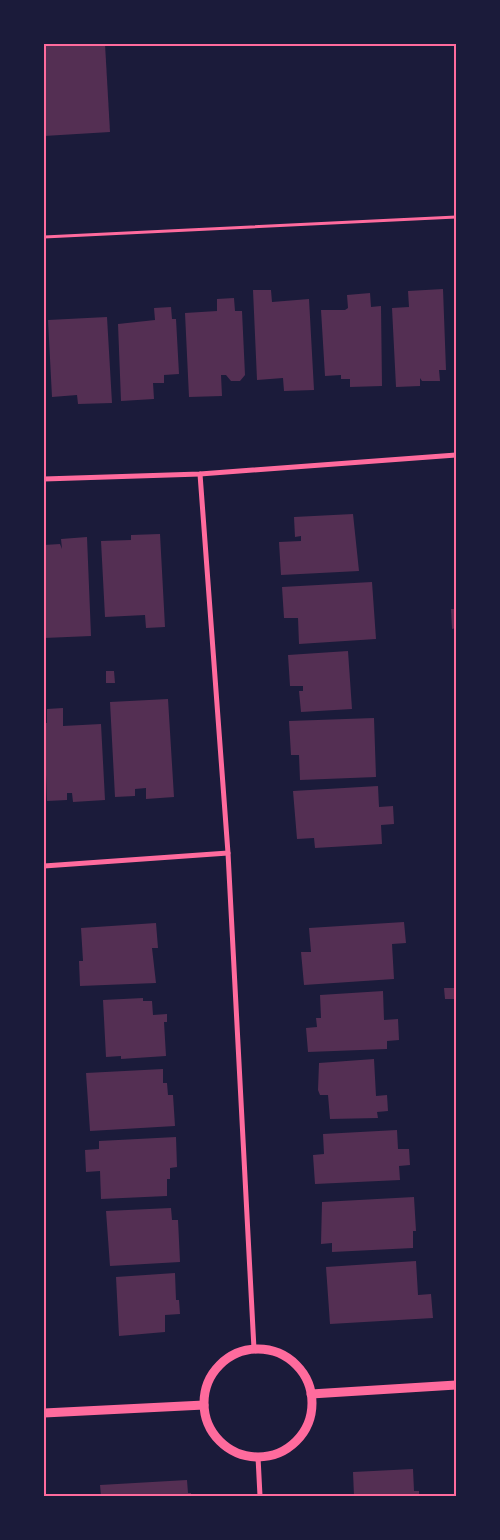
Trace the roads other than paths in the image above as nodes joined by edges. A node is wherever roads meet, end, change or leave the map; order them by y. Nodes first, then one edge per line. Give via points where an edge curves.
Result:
1 (456, 454) edge
2 (200, 474) junction
3 (44, 479) edge
4 (228, 854) junction
5 (44, 866) edge
6 (254, 1349) junction
7 (456, 1385) edge
8 (311, 1394) junction
9 (204, 1405) junction
10 (44, 1413) edge
11 (258, 1457) junction
12 (260, 1496) edge

1 - 2 street
2 - 3 street
2 - 4 street
4 - 5 street
4 - 6 street
6 - 8 street via 270,1350 298,1366 307,1379
6 - 9 street via 240,1351 217,1367 209,1378
7 - 8 street
8 - 11 street via 312,1410 308,1425 299,1438 273,1455
9 - 10 street
9 - 11 street via 212,1431 220,1442 244,1455
11 - 12 street

